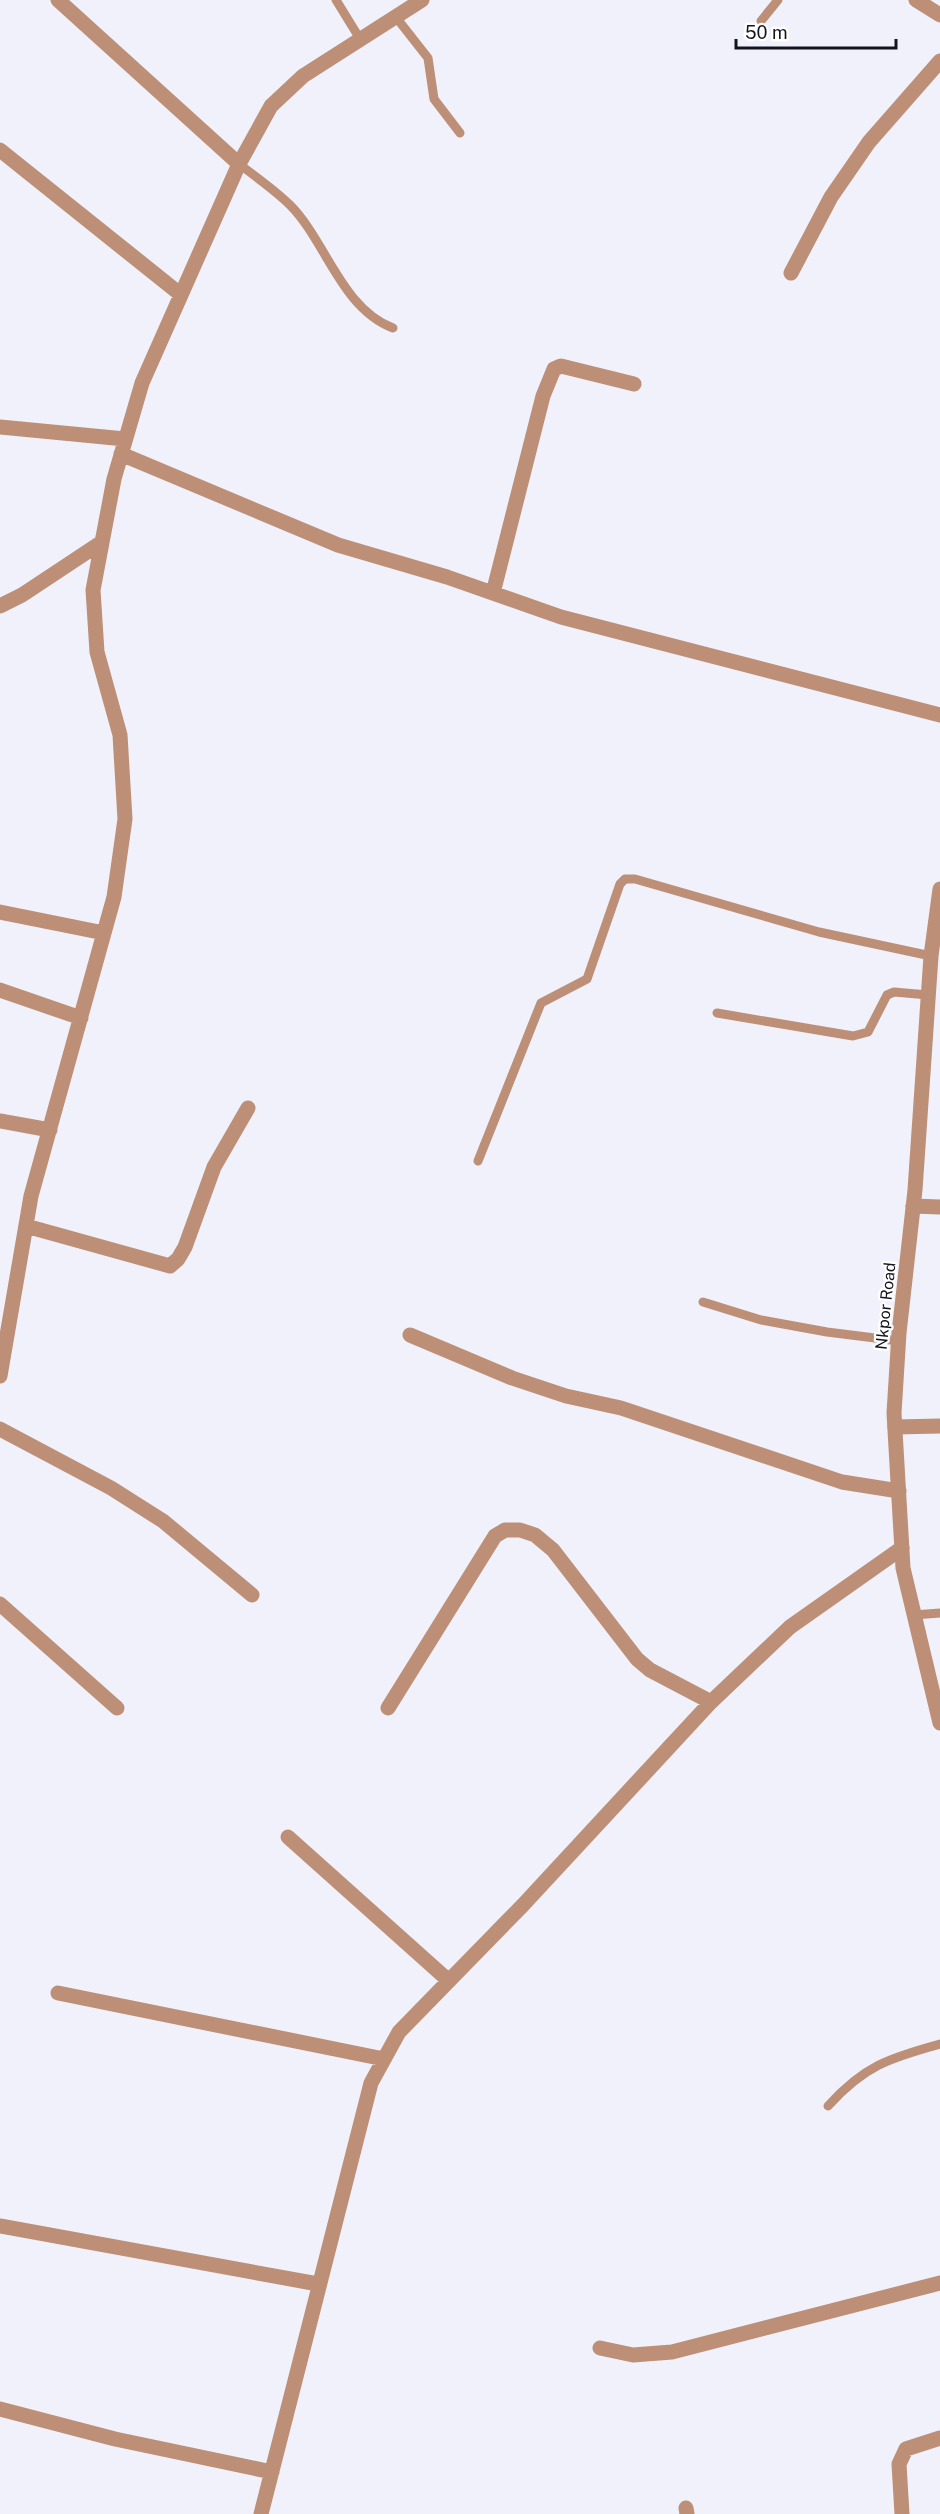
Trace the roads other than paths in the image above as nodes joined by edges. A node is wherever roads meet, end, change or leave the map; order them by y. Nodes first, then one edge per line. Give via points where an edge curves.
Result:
1 (58, 0) edge
2 (336, 0) edge
3 (422, 0) edge
4 (778, 0) edge
5 (916, 0) edge
6 (940, 15) edge
7 (395, 16) junction
8 (761, 21) dead end
9 (360, 39) junction
10 (940, 62) edge
11 (460, 133) dead end
12 (0, 150) edge
13 (239, 164) junction
14 (791, 273) dead end
15 (180, 294) junction
16 (393, 328) dead end
17 (634, 384) dead end
18 (0, 427) edge
19 (123, 447) junction
20 (102, 543) junction
21 (493, 593) junction
22 (0, 606) edge
23 (940, 715) edge
24 (940, 889) edge
25 (0, 912) edge
26 (104, 933) junction
27 (931, 956) junction
28 (0, 990) edge
29 (928, 995) junction
30 (717, 1013) dead end
31 (81, 1018) junction
32 (248, 1108) dead end
33 (0, 1121) edge
34 (50, 1130) junction
35 (478, 1161) dead end
36 (913, 1206) junction
37 (940, 1208) edge
38 (26, 1226) junction
39 (703, 1302) dead end
40 (410, 1335) dead end
41 (899, 1341) junction
42 (0, 1376) edge
43 (940, 1426) edge
44 (895, 1427) junction
45 (0, 1429) edge
46 (899, 1491) junction
47 (902, 1548) junction
48 (252, 1595) dead end
49 (0, 1604) edge
50 (940, 1613) edge
51 (914, 1615) junction
52 (711, 1702) junction
53 (117, 1708) dead end
54 (388, 1708) dead end
55 (940, 1723) edge
56 (288, 1837) dead end
57 (449, 1981) junction
58 (58, 1993) dead end
59 (940, 2044) edge
60 (384, 2060) junction
61 (828, 2106) dead end
62 (0, 2226) edge
63 (940, 2283) edge
64 (318, 2284) junction
65 (600, 2348) dead end
66 (0, 2409) edge
67 (940, 2438) edge
68 (272, 2472) junction
69 (261, 2514) edge
70 (902, 2514) edge

1 - 13 street
2 - 9 lane
3 - 7 street
4 - 8 lane
5 - 6 street
7 - 9 street
7 - 11 lane via 428,58 434,99
9 - 13 street via 303,76 271,106
10 - 14 street via 868,142 831,197
12 - 15 street
13 - 15 street
13 - 16 lane via 291,205 362,307 381,324
15 - 19 street via 142,383
17 - 21 street via 561,366 554,369 543,396
18 - 19 street
19 - 20 street
19 - 21 street via 338,544
20 - 22 street
20 - 26 street via 93,590 97,652 120,735 125,819 114,897
21 - 23 street via 561,617
24 - 27 street, Nkpor Road
25 - 26 street
26 - 31 street
27 - 29 street, Nkpor Road
27 - 35 lane via 819,932 625,879 587,979 541,1003
28 - 31 street
29 - 30 lane via 887,995 868,1032 853,1036
29 - 36 street, Nkpor Road
31 - 34 street
32 - 38 street via 214,1167 185,1247 170,1266
33 - 34 street
34 - 38 street
36 - 37 street
36 - 41 street, Nkpor Road
38 - 42 street
39 - 41 lane via 761,1320
40 - 46 street via 566,1396 621,1408 842,1482
41 - 44 street, Nkpor Road
43 - 44 street
44 - 46 street, Nkpor Road
45 - 48 street via 111,1488 163,1521
46 - 47 street, Nkpor Road
47 - 51 street, Nkpor Road
47 - 52 street via 790,1627
49 - 53 street
50 - 51 lane
51 - 55 street, Nkpor Road
52 - 54 street via 637,1659 553,1550 535,1535 505,1530 495,1536
52 - 57 street
56 - 57 street
57 - 60 street via 399,2032
58 - 60 street
59 - 61 lane via 882,2062
60 - 64 street via 371,2083
62 - 64 street
63 - 65 street via 672,2352 633,2355
64 - 68 street
66 - 68 street via 115,2439
67 - 70 street via 906,2449 899,2464
68 - 69 street

